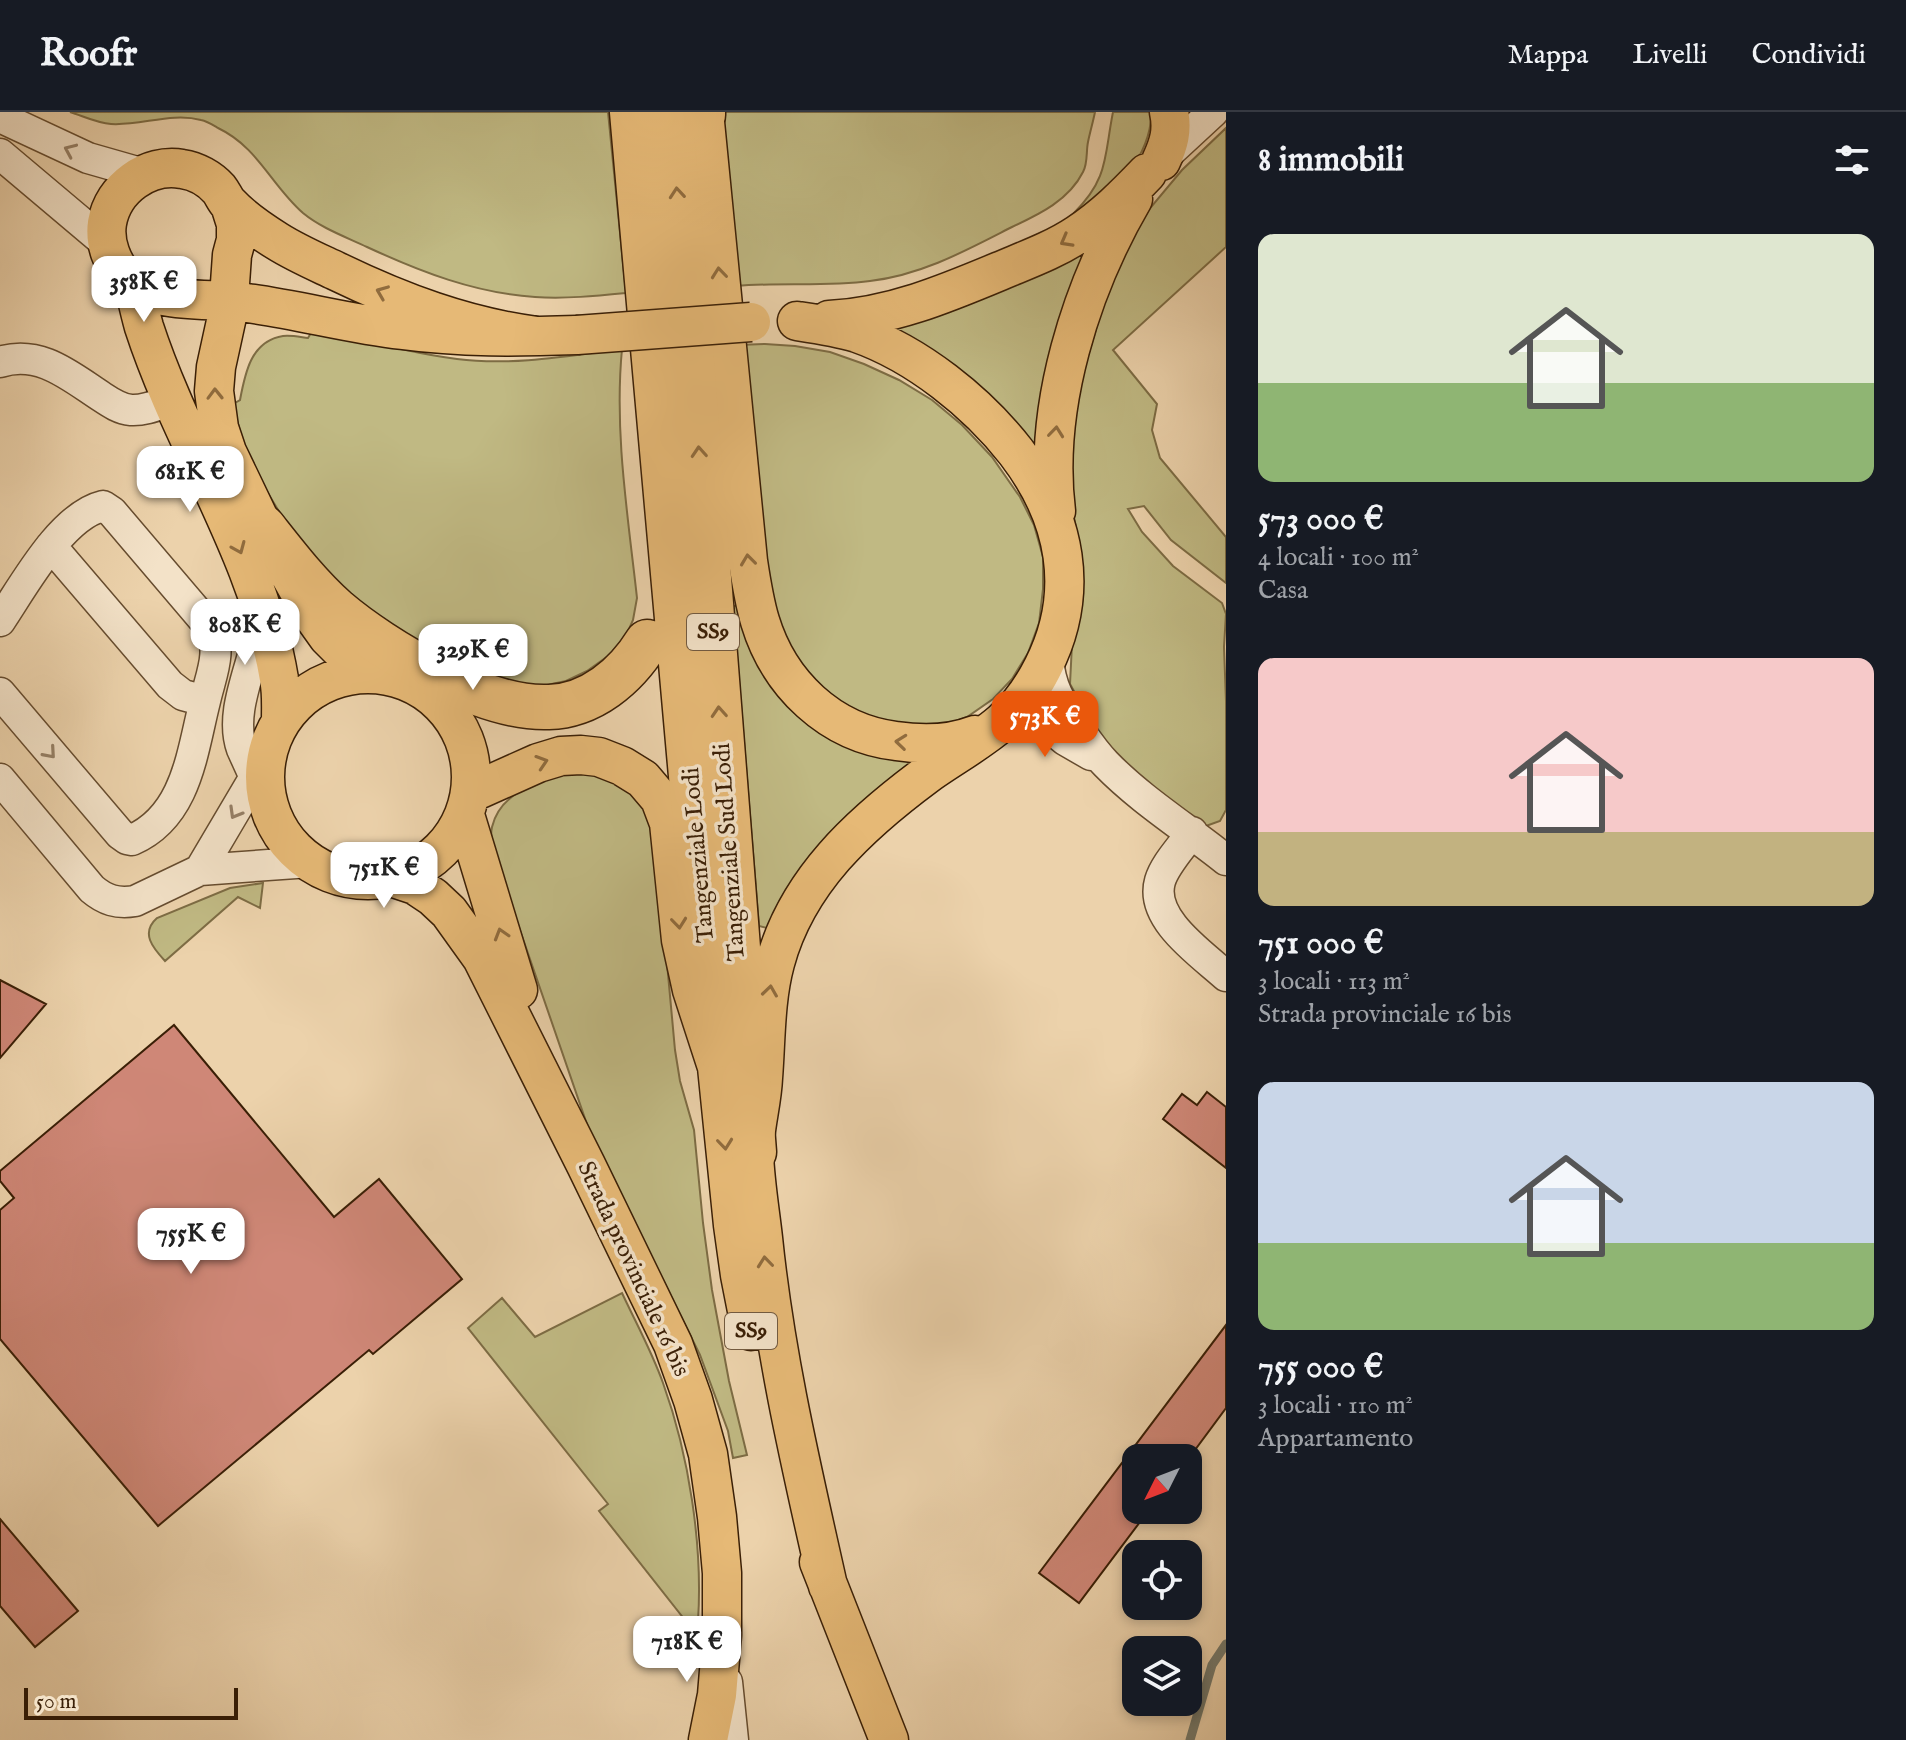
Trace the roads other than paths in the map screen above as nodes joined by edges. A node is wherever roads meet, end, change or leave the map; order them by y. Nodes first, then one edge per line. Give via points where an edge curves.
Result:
1 (632, 112) edge
2 (1169, 112) edge
3 (1213, 112) edge
4 (695, 113) edge
5 (0, 117) edge
6 (0, 154) edge
7 (1154, 167) junction
8 (144, 174) junction
9 (230, 205) junction
10 (108, 245) junction
11 (232, 255) junction
12 (134, 286) junction
13 (174, 297) junction
14 (229, 300) junction
15 (278, 308) junction
16 (797, 321) junction
17 (537, 336) junction
18 (220, 345) junction
19 (0, 362) edge
20 (173, 400) junction
21 (664, 468) junction
22 (263, 527) junction
23 (1060, 537) junction
24 (51, 546) junction
25 (262, 605) junction
26 (0, 621) edge
27 (647, 642) junction
28 (1048, 658) junction
29 (373, 674) junction
30 (2, 697) edge
31 (205, 701) junction
32 (1011, 712) junction
33 (449, 713) junction
34 (268, 751) junction
35 (1106, 765) junction
36 (0, 779) edge
37 (468, 804) junction
38 (1192, 832) junction
39 (1226, 860) edge
40 (310, 862) junction
41 (200, 870) junction
42 (394, 878) junction
43 (1226, 976) edge
44 (717, 1067) junction
45 (548, 1089) junction
46 (754, 1152) junction
47 (828, 1586) junction
48 (722, 1635) junction
49 (708, 1740) edge
50 (733, 1740) edge
51 (889, 1740) edge

1 - 21 highway, Tangenziale Lodi / SS9
2 - 7 main road via 1169,144
3 - 7 street
32 -> 4 main road via 954,742 877,739 816,708 773,654 748,561
46 -> 4 highway, Tangenziale Sud Lodi / SS9 via 694,393
8 -> 5 street via 88,158
6 - 10 street
7 -> 16 main road via 1099,219 1036,256 901,308
23 -> 7 main road via 1054,449 1069,358 1105,252
8 - 9 main road via 163,168 193,172 218,188
8 - 10 main road via 113,203
9 - 11 main road via 236,224
17 -> 9 main road via 470,324 360,283 279,242
10 - 12 main road
11 - 13 main road via 213,283
11 - 14 main road
12 - 13 main road
12 - 20 main road
13 - 14 main road
14 - 15 main road
14 - 18 main road
15 - 17 main road via 400,330
15 - 18 main road via 251,315
16 - 17 main road, bridge
16 - 23 main road via 859,334 894,350 976,407 1037,483
22 -> 18 main road via 219,428 214,391
19 - 20 street via 45,362 130,410
20 -> 25 main road
21 - 27 highway via 647,543
21 - 44 highway, Tangenziale Lodi / SS9
22 - 27 highway via 336,610 378,642 481,695 519,705 572,704 620,676
22 - 29 main road via 328,637
23 - 28 main road via 1063,610
24 - 26 street
24 - 31 street via 170,685
24 - 31 street via 89,511 103,506 112,512 214,635 216,654
25 - 34 main road via 280,682
25 - 34 street via 261,630 238,721 239,739
27 - 33 highway via 629,681 585,714 547,726 514,726
28 - 32 main road
28 - 35 street via 1052,687
29 - 33 main road via 402,679
29 - 34 main road via 346,676 299,700
30 -> 31 street via 120,834 132,840 159,821 182,790
32 - 35 street
46 -> 32 main road via 768,994 781,940 795,912 855,833
33 - 37 main road via 464,737 471,765
34 - 40 main road via 265,786 272,815 287,842
34 -> 41 street
35 - 38 street
36 - 41 street via 101,897 135,901
37 - 42 main road via 448,843 424,865
37 -> 44 main road via 538,763 571,755 599,757 643,779 660,799 669,823 681,940
45 -> 37 main road, Strada provinciale 16 bis
38 - 39 street
38 - 43 street via 1160,880 1161,905 1174,929
40 - 41 street
40 - 42 main road via 343,878
42 - 45 main road, Strada provinciale 16 bis via 433,897 457,922 482,958
44 -> 47 main road, Tangenziale Lodi / SS9 via 750,1330 792,1487
45 - 48 main road, Strada provinciale 16 bis via 673,1344 693,1400 717,1517
47 -> 46 main road, Tangenziale Sud Lodi / SS9 via 779,1356
47 - 51 main road, SS9
48 - 49 main road, Strada provinciale 16 bis
48 - 50 street

